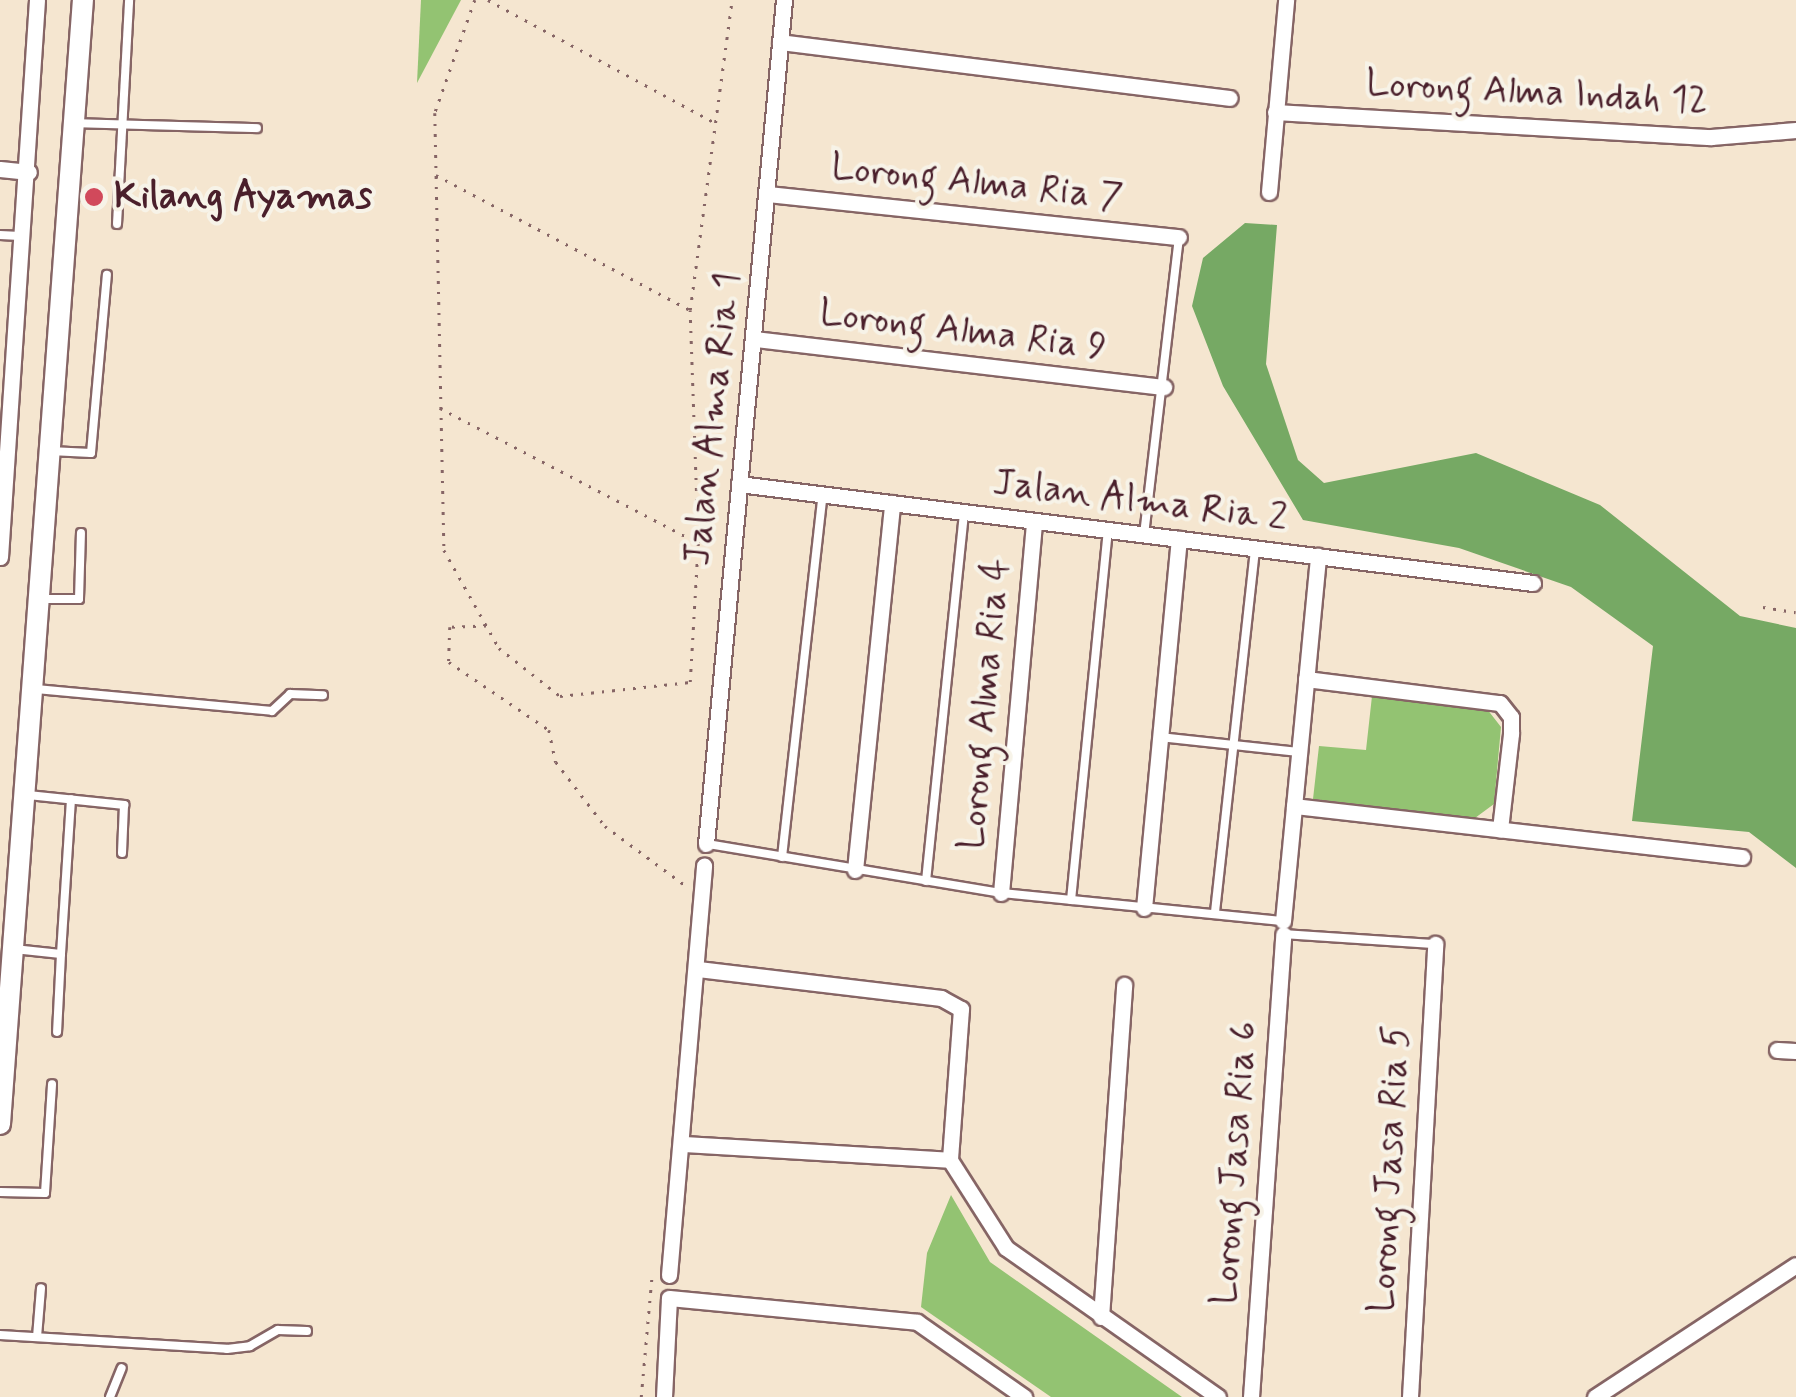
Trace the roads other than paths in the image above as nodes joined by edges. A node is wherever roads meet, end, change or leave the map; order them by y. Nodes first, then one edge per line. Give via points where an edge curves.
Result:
1 (37, 0) edge
2 (82, 0) edge
3 (130, 0) edge
4 (784, 0) edge
5 (1286, 0) edge
6 (780, 42) junction
7 (1230, 98) dead end
8 (1275, 112) junction
9 (74, 123) junction
10 (122, 125) junction
11 (257, 128) dead end
12 (1796, 130) edge
13 (0, 169) edge
14 (29, 172) junction
15 (1269, 192) dead end
16 (768, 194) junction
17 (117, 224) dead end
18 (0, 235) edge
19 (1179, 236) joint
20 (22, 237) junction
21 (108, 275) dead end
22 (0, 295) edge
23 (19, 297) junction
24 (755, 339) junction
25 (6, 366) edge
26 (1164, 386) junction
27 (4, 430) edge
28 (50, 451) junction
29 (738, 484) junction
30 (823, 494) junction
31 (892, 503) junction
32 (964, 512) junction
33 (1034, 521) junction
34 (1108, 530) junction
35 (81, 533) dead end
36 (1144, 535) junction
37 (1180, 539) junction
38 (1255, 548) junction
39 (1318, 556) junction
40 (0, 557) edge
41 (1532, 583) dead end
42 (39, 600) junction
43 (1306, 680) junction
44 (31, 688) junction
45 (324, 695) dead end
46 (1159, 738) junction
47 (1231, 745) junction
48 (1299, 752) junction
49 (24, 794) junction
50 (71, 799) junction
51 (1294, 806) junction
52 (1500, 829) junction
53 (706, 844) joint
54 (10, 848) edge
55 (122, 854) dead end
56 (1742, 856) dead end
57 (782, 857) junction
58 (704, 865) dead end
59 (855, 870) junction
60 (926, 880) junction
61 (1001, 892) junction
62 (1071, 900) junction
63 (1144, 908) junction
64 (1215, 912) junction
65 (1283, 927) junction
66 (1436, 944) joint
67 (14, 949) junction
68 (61, 954) junction
69 (698, 970) junction
70 (1124, 985) dead end
71 (56, 1032) dead end
72 (1777, 1050) dead end
73 (1796, 1051) edge
74 (52, 1084) dead end
75 (0, 1124) edge
76 (682, 1144) junction
77 (950, 1160) junction
78 (0, 1192) edge
79 (1796, 1265) edge
80 (669, 1276) dead end
81 (41, 1288) dead end
82 (1101, 1317) junction
83 (306, 1332) dead end
84 (0, 1335) edge
85 (37, 1337) junction
86 (122, 1368) dead end
87 (110, 1397) edge
88 (664, 1397) edge
89 (1024, 1397) edge
90 (1218, 1397) edge
91 (1251, 1397) edge
92 (1410, 1397) edge
93 (1594, 1397) edge

1 - 14 street
2 - 9 street
3 - 10 lane
4 - 6 street, Jalan Alma Ria 1
5 - 8 street
6 - 7 street
6 - 16 street, Jalan Alma Ria 1
8 - 12 street, Lorong Alma Indah 12 via 1711,137
8 - 15 street
9 - 10 lane
9 - 28 street
10 - 11 lane
10 - 17 lane
13 - 14 street
14 - 20 street
16 - 19 street, Lorong Alma Ria 7
16 - 24 street, Jalan Alma Ria 1
18 - 20 lane
19 - 26 lane
20 - 23 street
21 - 28 lane via 91,453
22 - 23 street
23 - 25 street
24 - 26 street, Lorong Alma Ria 9
24 - 29 street, Jalan Alma Ria 1
25 - 27 street
26 - 36 lane
27 - 40 street
28 - 42 street
29 - 30 street, Jalan Alma Ria 2
29 - 53 street, Jalan Alma Ria 1
30 - 31 street, Jalan Alma Ria 2
30 - 57 lane
31 - 32 street, Jalan Alma Ria 2
31 - 59 street
32 - 33 street, Jalan Alma Ria 2
32 - 60 lane
33 - 34 street, Jalan Alma Ria 2
33 - 61 street, Lorong Alma Ria 4
34 - 36 street, Jalan Alma Ria 2
34 - 62 lane
35 - 42 lane via 79,599
36 - 37 street, Jalan Alma Ria 2
37 - 38 street, Jalan Alma Ria 2
37 - 46 street
38 - 39 street, Jalan Alma Ria 2
38 - 47 lane
39 - 41 street, Jalan Alma Ria 2
39 - 43 street, Lorong Jasa Ria 6
42 - 44 street
43 - 48 street, Lorong Jasa Ria 6
43 - 52 street via 1500,703 1511,717
44 - 45 lane via 272,711 290,694
44 - 49 street
46 - 47 lane
46 - 63 street
47 - 48 lane
47 - 64 lane
48 - 51 street, Lorong Jasa Ria 6
49 - 50 lane
49 - 54 street
50 - 55 lane via 124,805
50 - 68 lane
51 - 52 street
51 - 65 street, Lorong Jasa Ria 6
52 - 56 street
53 - 57 lane
54 - 67 street
57 - 59 lane
58 - 69 street
59 - 60 lane
60 - 61 lane
61 - 62 lane
62 - 63 lane
63 - 64 lane
64 - 65 lane
65 - 66 lane
65 - 91 street, Lorong Jasa Ria 6
66 - 92 street, Lorong Jasa Ria 5
67 - 68 lane
67 - 75 street
68 - 71 lane
69 - 76 street
69 - 77 street via 941,998 961,1009
70 - 82 street
72 - 73 street
74 - 78 lane via 45,1193
76 - 77 street
76 - 80 street
77 - 82 street via 1006,1248
79 - 93 street
81 - 85 lane
82 - 90 street
83 - 85 lane via 278,1330 250,1346 227,1349
84 - 85 lane
86 - 87 lane
88 - 89 street via 669,1298 917,1322

